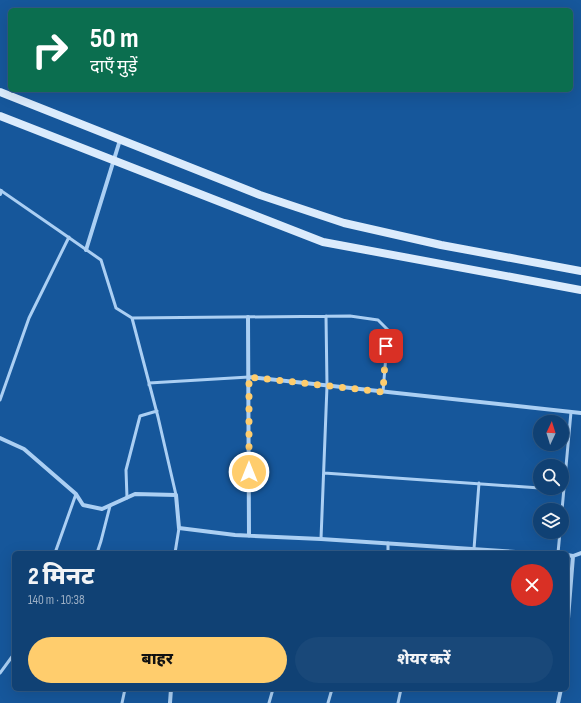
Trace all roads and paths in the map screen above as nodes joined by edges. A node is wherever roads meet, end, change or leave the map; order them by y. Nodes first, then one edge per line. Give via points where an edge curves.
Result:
1 (0, 92) edge
2 (0, 116) edge
3 (120, 139) junction
4 (113, 160) junction
5 (0, 192) edge
6 (69, 237) junction
7 (86, 250) junction
8 (581, 271) edge
9 (581, 290) edge
10 (248, 316) junction
11 (326, 316) junction
12 (132, 318) junction
13 (249, 377) junction
14 (149, 384) junction
15 (327, 386) junction
16 (383, 392) junction
17 (0, 400) edge
18 (157, 411) junction
19 (571, 412) junction
20 (581, 413) edge
21 (0, 438) edge
22 (567, 459) edge
23 (324, 473) junction
24 (479, 484) junction
25 (533, 488) edge
26 (76, 494) junction
27 (176, 495) junction
28 (126, 498) junction
29 (110, 506) junction
30 (179, 528) junction
31 (249, 536) junction
32 (322, 539) junction
33 (559, 539) edge
34 (388, 543) junction
35 (474, 549) junction
36 (56, 551) edge
37 (98, 551) edge
38 (175, 551) edge
39 (388, 551) edge
40 (483, 551) edge
41 (558, 551) edge
42 (581, 553) edge
43 (569, 556) edge
44 (573, 556) junction
45 (569, 606) edge
46 (12, 657) edge
47 (0, 672) edge
48 (125, 691) edge
49 (171, 691) edge
50 (272, 691) edge
51 (331, 691) edge
52 (401, 691) edge
53 (561, 691) edge
54 (122, 703) edge
55 (170, 703) edge
56 (269, 703) edge
57 (328, 703) edge
58 (398, 703) edge
59 (558, 703) edge

1 - 3 main road
2 - 4 main road
3 - 4 street
3 - 8 main road via 260,195 344,223 441,245
4 - 7 street
4 - 9 main road via 323,242
5 - 6 lane
6 - 7 lane
6 - 17 lane via 29,318
7 - 12 lane via 101,260 116,308
10 - 11 lane
10 - 12 lane
10 - 13 street
11 - 15 lane
11 - 16 lane via 378,320 388,330
12 - 14 lane
13 - 14 lane
13 - 15 street
13 - 31 street
14 - 18 lane
15 - 16 street
15 - 23 lane
16 - 19 street
18 - 27 lane
18 - 28 lane via 140,416 126,470
19 - 20 street
19 - 22 lane
21 - 26 street via 24,449
23 - 24 lane
23 - 32 lane
24 - 25 lane
24 - 35 lane
26 - 29 street via 83,505 102,509
26 - 36 lane
27 - 28 street via 135,494
27 - 30 street
28 - 29 street
29 - 37 lane
30 - 31 street
30 - 38 lane
31 - 32 street
32 - 34 street
33 - 41 lane
34 - 35 street
34 - 39 lane
35 - 40 street
42 - 44 street
43 - 44 street
44 - 45 street
46 - 47 lane
48 - 54 lane
49 - 55 street
50 - 56 lane
51 - 57 lane
52 - 58 lane
53 - 59 street

